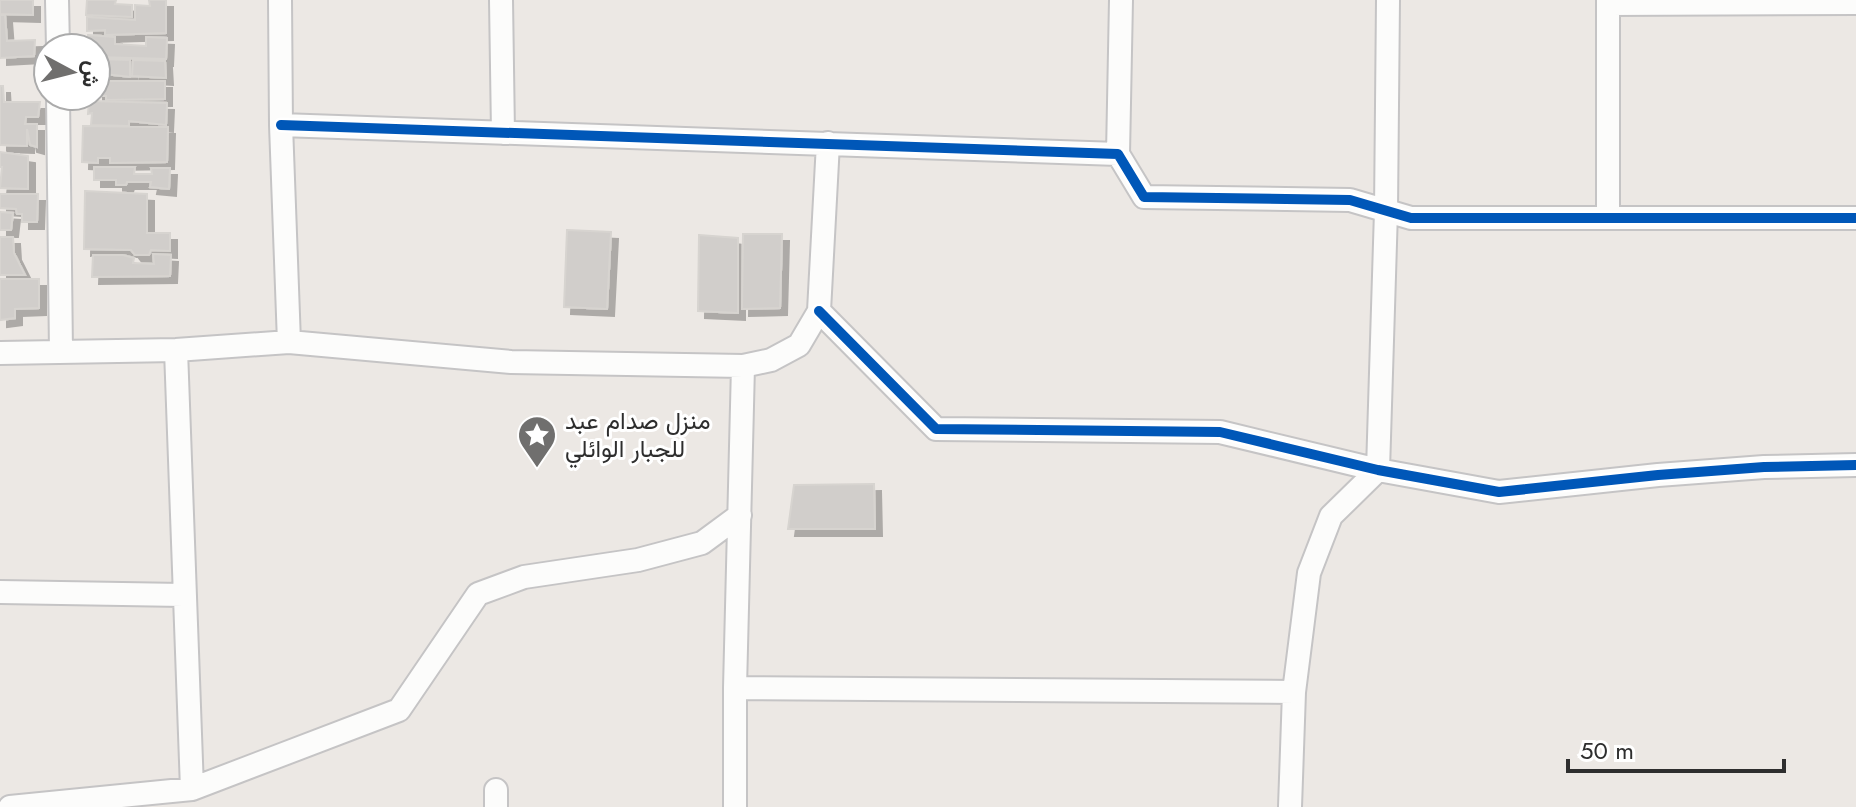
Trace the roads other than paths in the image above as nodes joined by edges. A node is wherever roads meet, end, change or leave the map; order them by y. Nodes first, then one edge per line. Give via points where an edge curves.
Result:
1 (57, 0) edge
2 (280, 0) edge
3 (501, 0) edge
4 (1121, 0) edge
5 (1388, 0) edge
6 (1608, 2) edge
7 (1856, 3) edge
8 (58, 32) edge
9 (58, 112) edge
10 (281, 125) junction
11 (503, 133) junction
12 (828, 143) junction
13 (1118, 154) junction
14 (1386, 211) junction
15 (1608, 216) junction
16 (1856, 218) edge
17 (819, 311) junction
18 (289, 342) junction
19 (176, 350) junction
20 (61, 352) junction
21 (0, 353) edge
22 (743, 366) junction
23 (1856, 465) edge
24 (1378, 470) junction
25 (740, 515) junction
26 (0, 592) edge
27 (183, 595) junction
28 (735, 688) junction
29 (1294, 692) junction
30 (192, 789) junction
31 (24, 806) edge
32 (735, 807) edge
33 (1290, 807) edge

1 - 8 street
2 - 10 street
3 - 11 street
4 - 13 street
5 - 14 street
6 - 7 street
6 - 15 street
9 - 20 street
10 - 11 street
10 - 18 street
11 - 12 street
12 - 13 street
12 - 17 street
13 - 14 street via 1144,197 1350,200
14 - 15 street via 1411,218
14 - 24 street
15 - 16 street
17 - 22 street via 799,345 771,360
17 - 24 street via 936,429 1220,432
18 - 19 street
18 - 22 street via 511,362
19 - 20 street
19 - 27 street
20 - 21 street
22 - 25 street
23 - 24 street via 1734,469 1499,492
24 - 29 street via 1331,516 1309,573
25 - 28 street
25 - 30 street via 702,543 638,560 524,577 478,594 399,710
26 - 27 street
27 - 30 street
28 - 29 street
28 - 32 street
29 - 33 street
30 - 31 street

